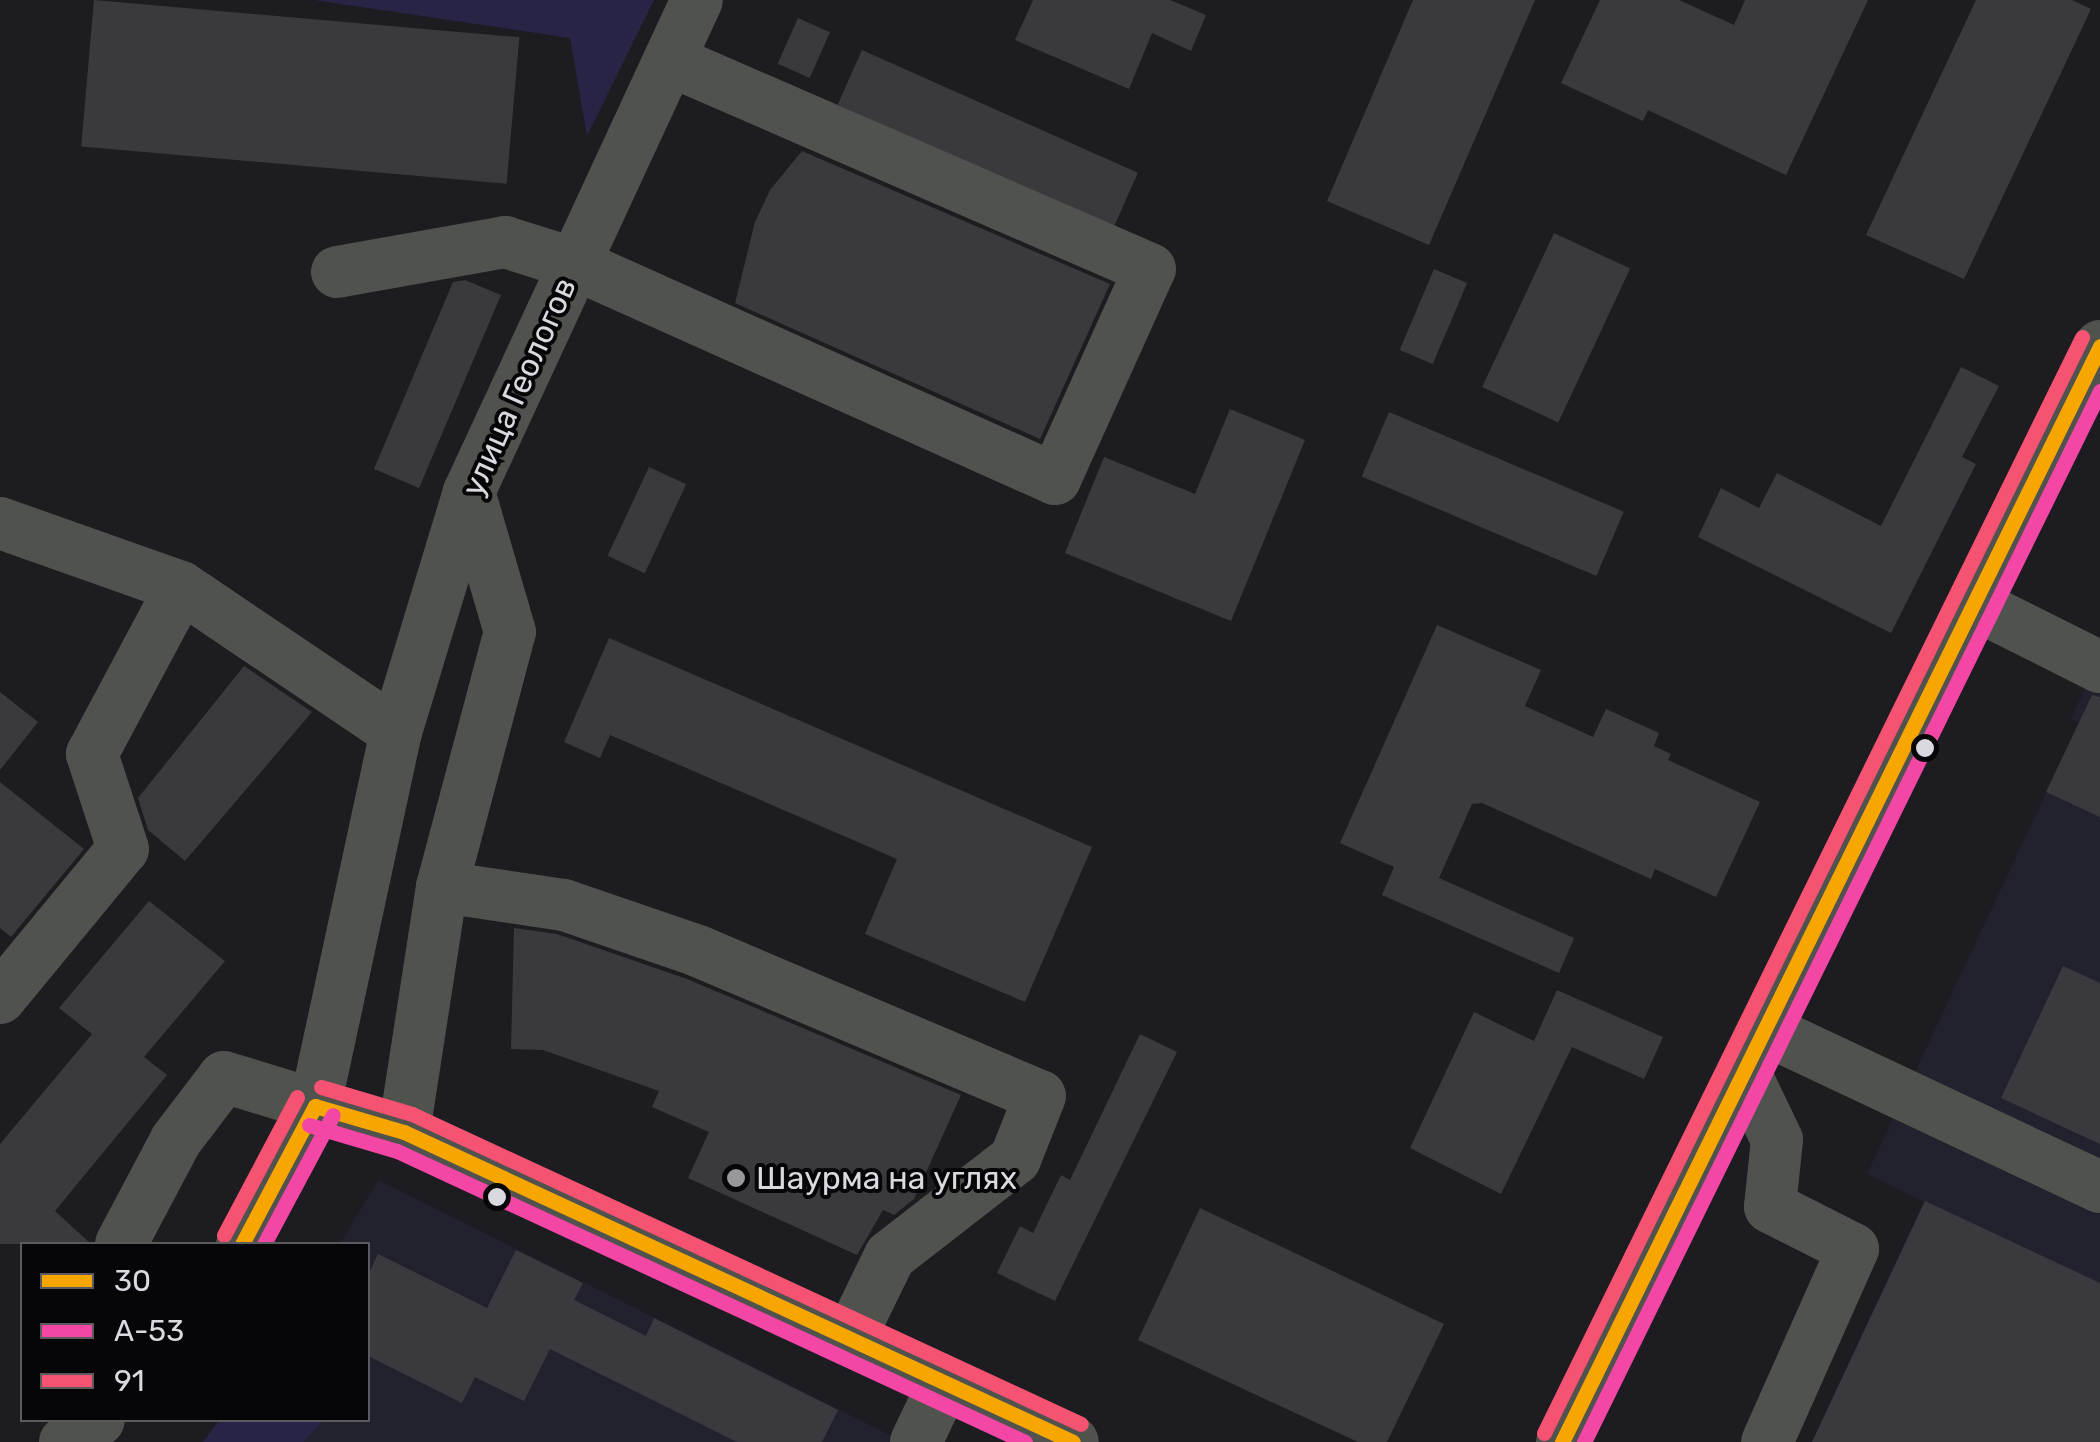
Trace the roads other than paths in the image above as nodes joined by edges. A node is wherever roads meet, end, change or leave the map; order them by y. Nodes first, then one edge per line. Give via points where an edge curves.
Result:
1 (697, 0) edge
2 (669, 60) junction
3 (574, 264) junction
4 (338, 272) dead end
5 (2100, 346) edge
6 (469, 492) junction
7 (0, 523) edge
8 (181, 587) junction
9 (1974, 604) junction
10 (2100, 666) edge
11 (396, 732) junction
12 (442, 887) junction
13 (0, 998) edge
14 (1754, 1050) junction
15 (315, 1106) junction
16 (404, 1132) junction
17 (2100, 1187) edge
18 (122, 1242) edge
19 (243, 1242) edge
20 (850, 1338) junction
21 (944, 1383) junction
22 (97, 1422) edge
23 (65, 1442) edge
24 (916, 1442) edge
25 (1073, 1442) edge
26 (1562, 1442) edge
27 (1768, 1442) edge

1 - 2 street, улица Геологов
2 - 3 street, улица Геологов
2 - 3 street via 1150,269 1054,479
3 - 4 street via 506,242
3 - 6 street, улица Геологов
5 - 9 street
6 - 11 street, улица Геологов
6 - 12 street via 510,632
7 - 8 street
8 - 11 street
8 - 13 street via 92,754 123,849
9 - 10 street
9 - 14 street
11 - 15 street, улица Геологов
12 - 16 street
12 - 20 street via 564,906 698,951 1040,1096 1014,1159 890,1256
14 - 17 street
14 - 26 street
14 - 27 street via 1778,1140 1770,1207 1854,1249
15 - 16 street
15 - 18 street via 224,1077 176,1140
15 - 19 street, улица Геологов
16 - 20 street
20 - 21 street
21 - 24 street
21 - 25 street
22 - 23 street

